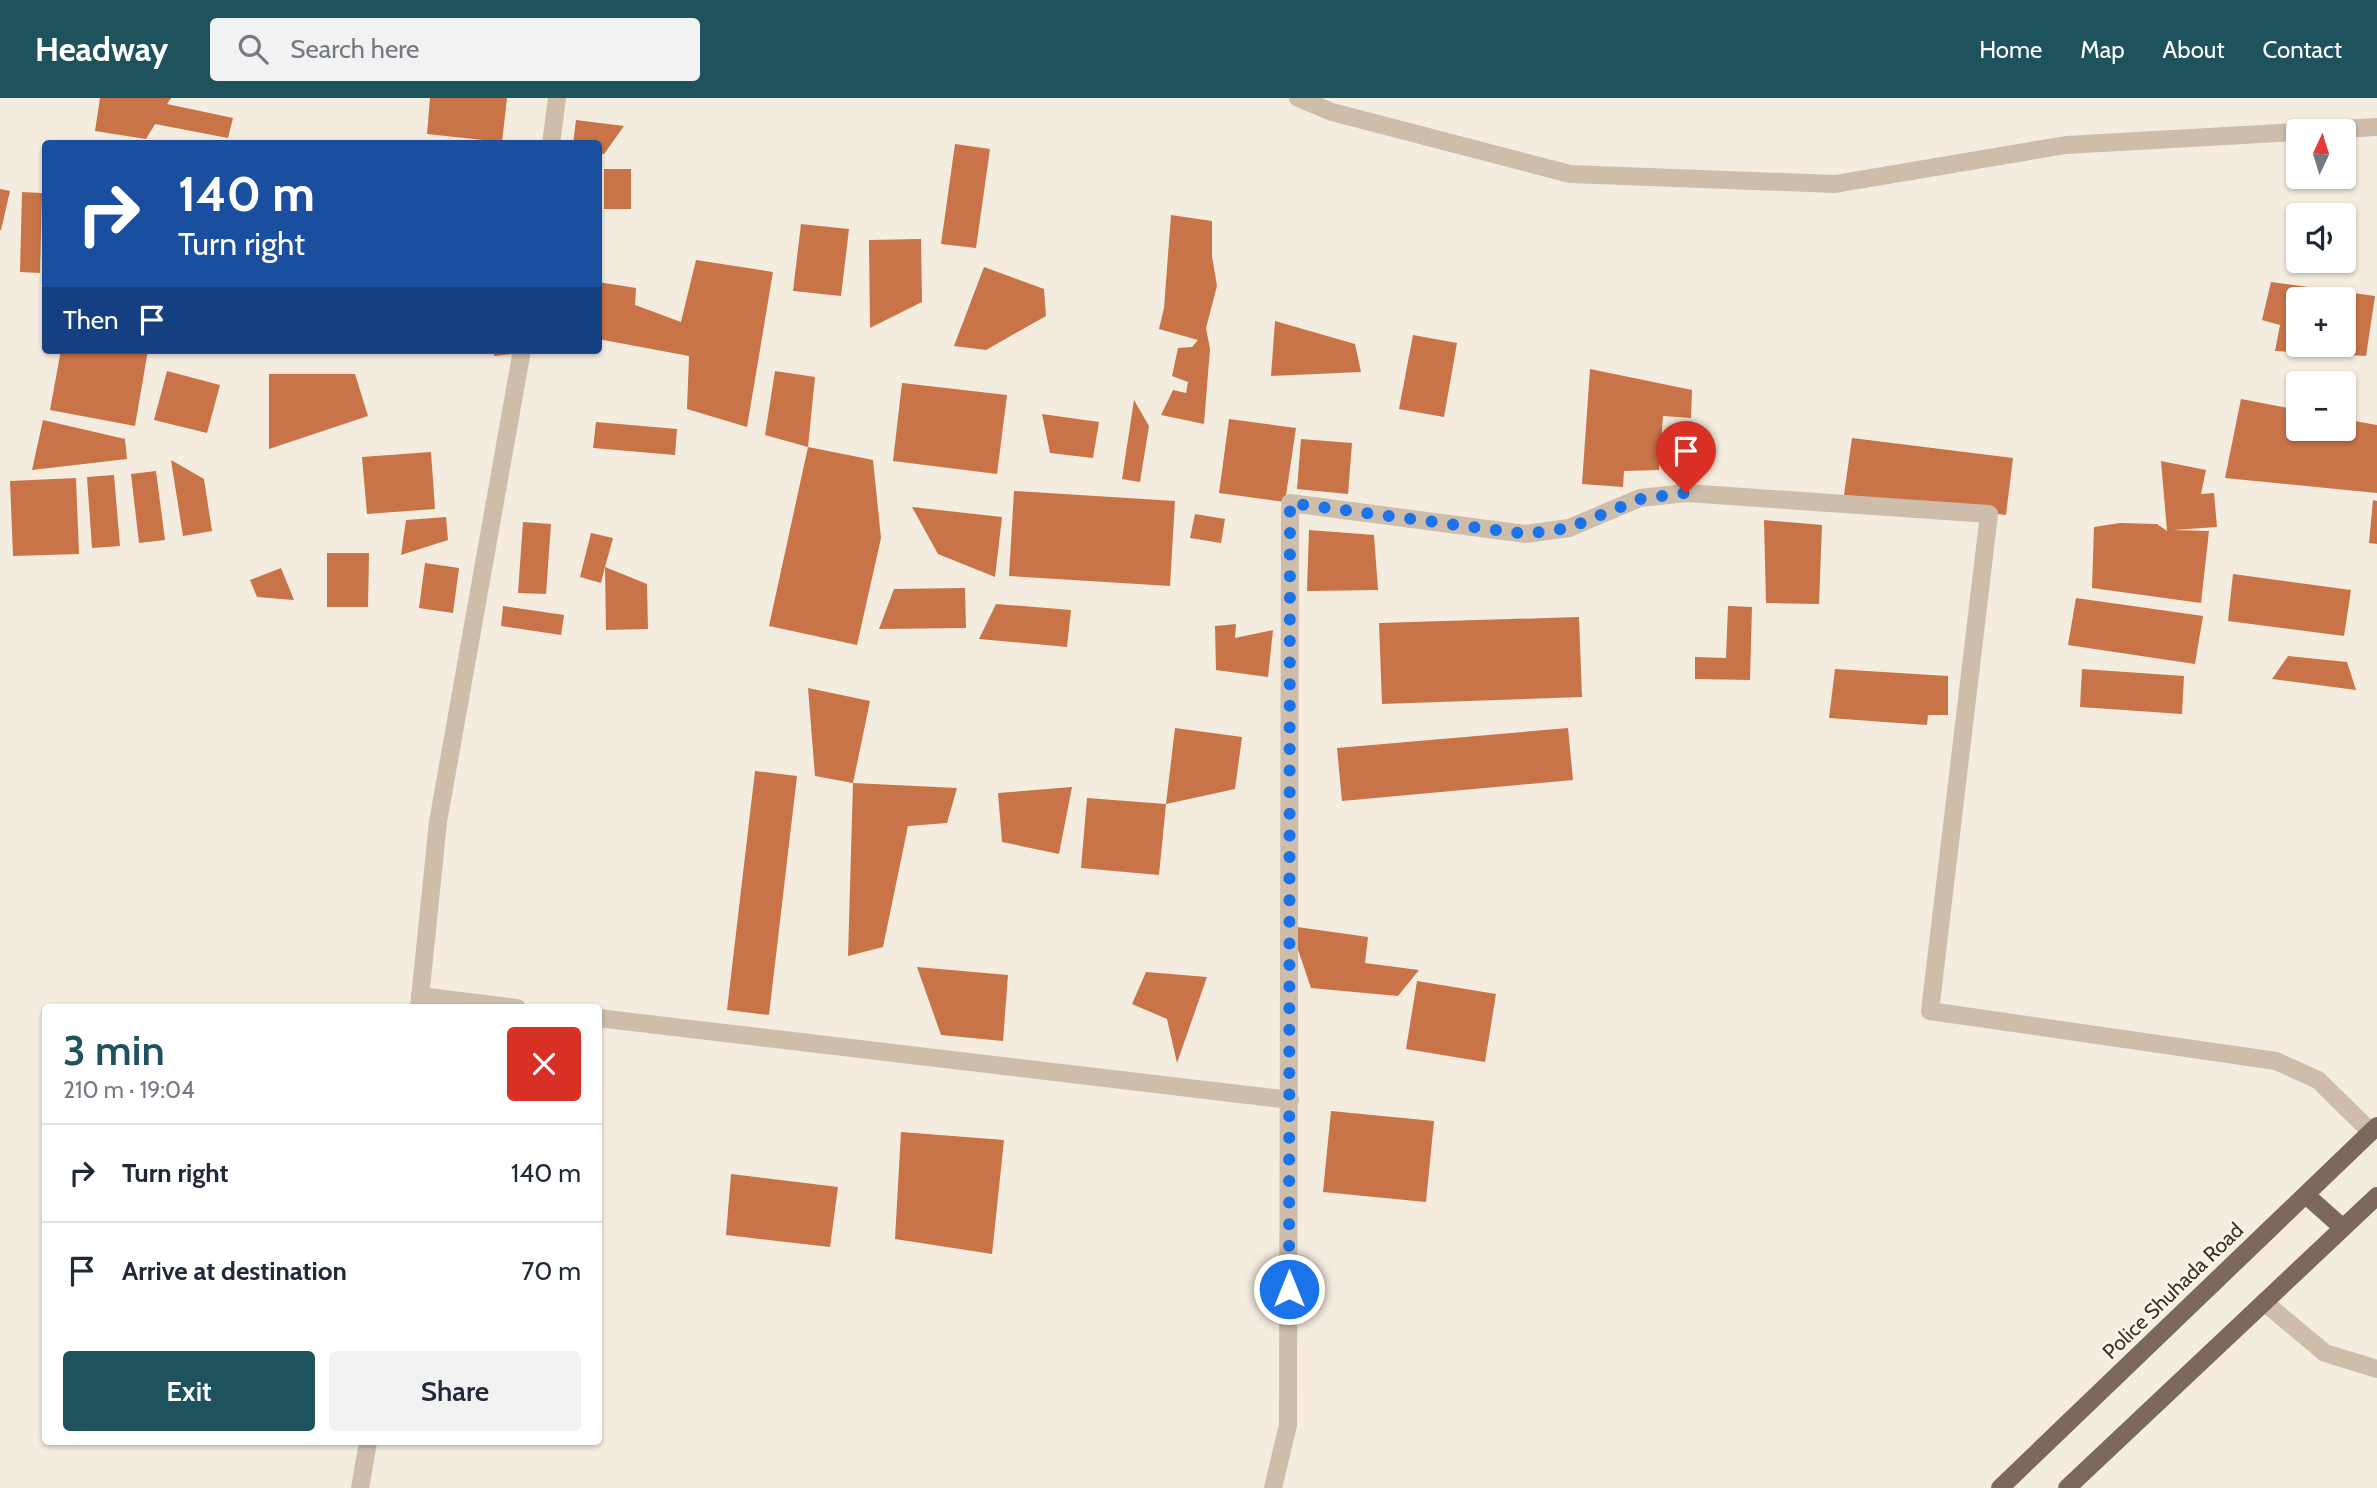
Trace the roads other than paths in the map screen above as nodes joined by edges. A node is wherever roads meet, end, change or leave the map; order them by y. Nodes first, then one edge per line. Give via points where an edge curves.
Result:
1 (557, 98) edge
2 (1298, 98) edge
3 (2377, 127) edge
4 (2356, 128) edge
5 (2286, 132) edge
6 (552, 140) edge
7 (521, 354) edge
8 (419, 1002) edge
9 (452, 1004) edge
10 (602, 1018) edge
11 (1290, 1100) junction
12 (2374, 1129) edge
13 (2306, 1195) junction
14 (2377, 1196) edge
15 (2343, 1228) junction
16 (2264, 1302) junction
17 (2377, 1369) edge
18 (367, 1445) edge
19 (360, 1488) edge
20 (1273, 1488) edge
21 (2000, 1488) edge
22 (2067, 1488) edge

1 - 6 street
2 - 5 street via 1332,112 1570,174 1835,184 2066,145
3 - 4 street
7 - 8 street via 438,822
8 - 9 street
10 - 11 street
11 - 12 street via 1290,503 1526,534 1569,528 1640,499 1686,493 1989,514 1930,1012 2276,1061 2318,1080
11 - 20 street via 1288,1425
12 - 13 main road, Police Shuhada Road
13 - 15 main road
13 - 21 main road, Police Shuhada Road
14 - 15 main road
15 - 16 main road
16 - 17 street via 2325,1353
16 - 22 main road
18 - 19 street

